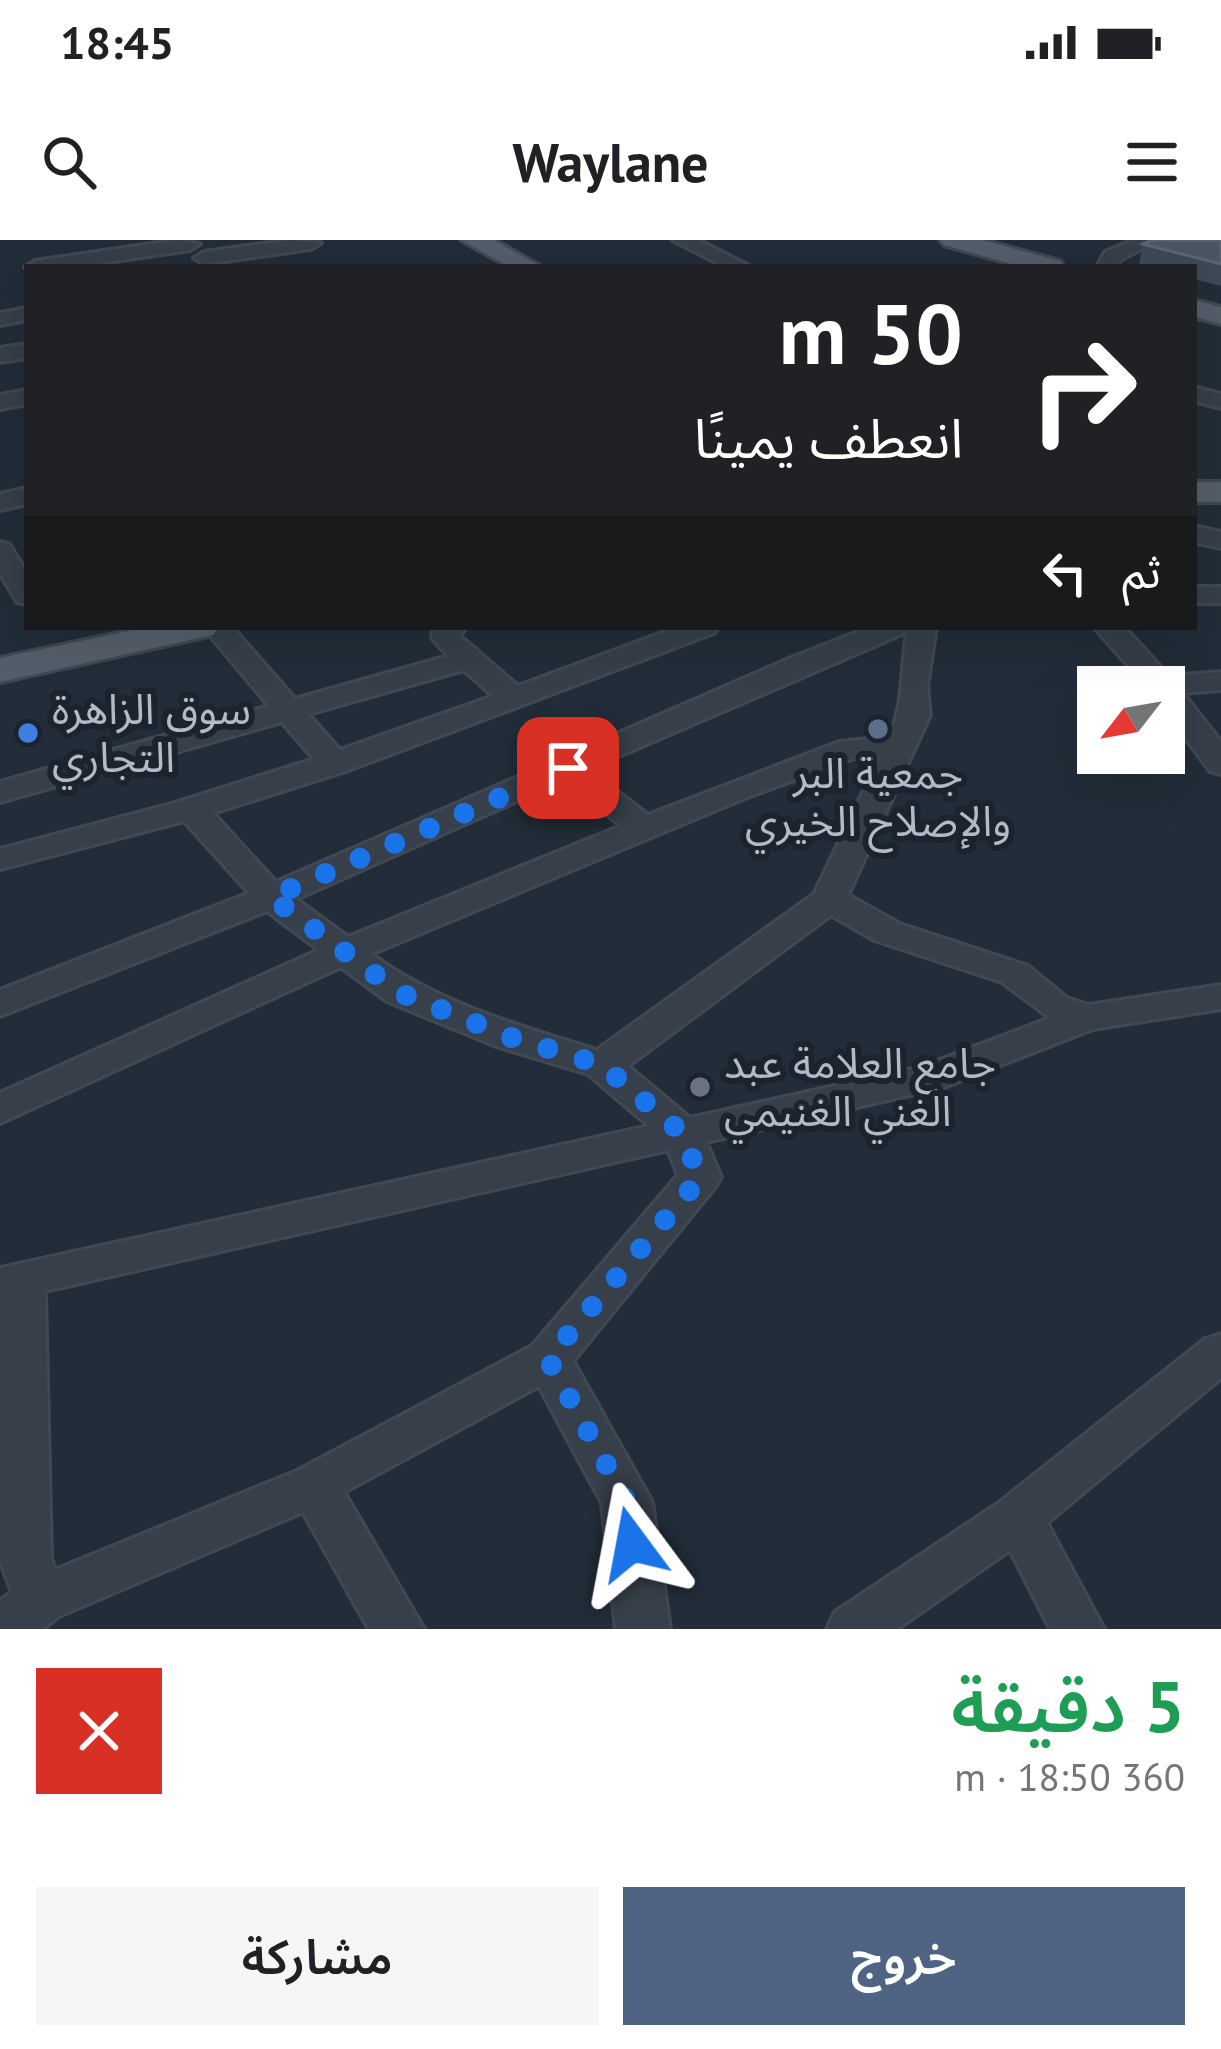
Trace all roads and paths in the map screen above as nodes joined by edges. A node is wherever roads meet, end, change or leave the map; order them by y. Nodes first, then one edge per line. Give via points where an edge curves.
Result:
1 (450, 240) edge
2 (474, 240) edge
3 (682, 240) edge
4 (953, 240) edge
5 (992, 240) edge
6 (1150, 240) edge
7 (198, 252) edge
8 (313, 255) edge
9 (74, 264) edge
10 (494, 264) edge
11 (523, 264) edge
12 (734, 264) edge
13 (1038, 264) edge
14 (1079, 264) edge
15 (1108, 264) edge
16 (0, 550) edge
17 (24, 594) edge
18 (186, 630) edge
19 (220, 630) edge
20 (450, 630) edge
21 (696, 630) edge
22 (889, 630) edge
23 (922, 630) edge
24 (1111, 630) edge
25 (465, 660) junction
26 (1144, 666) edge
27 (0, 670) edge
28 (1221, 682) edge
29 (1185, 685) edge
30 (513, 698) junction
31 (288, 710) junction
32 (1185, 716) edge
33 (903, 746) junction
34 (335, 764) junction
35 (1221, 764) edge
36 (568, 768) junction
37 (0, 792) edge
38 (190, 808) junction
39 (647, 830) junction
40 (60, 846) junction
41 (0, 859) edge
42 (0, 885) edge
43 (271, 897) junction
44 (830, 899) junction
45 (344, 952) junction
46 (1221, 997) edge
47 (0, 1004) edge
48 (1086, 1018) junction
49 (602, 1065) junction
50 (0, 1109) edge
51 (682, 1133) junction
52 (12, 1283) edge
53 (1221, 1352) edge
54 (548, 1359) junction
55 (314, 1485) junction
56 (1018, 1517) junction
57 (22, 1615) edge
58 (397, 1629) edge
59 (643, 1629) edge
60 (854, 1629) edge
61 (1077, 1629) edge

1 - 10 main road
2 - 11 main road
3 - 12 street
4 - 13 main road
5 - 14 main road
6 - 15 street
7 - 8 street
7 - 9 street
16 - 17 street
18 - 27 main road
19 - 31 street
20 - 25 street via 446,638
21 - 30 street
22 - 36 street
23 - 33 street via 915,715
24 - 26 street
25 - 30 street
25 - 31 street
28 - 29 street
30 - 34 street
31 - 34 street
31 - 37 street
32 - 35 street
33 - 39 street via 850,749
33 - 44 street
34 - 38 street
36 - 39 street
36 - 43 street
38 - 40 street
38 - 43 street
39 - 45 street
40 - 41 street
40 - 42 street
43 - 45 street
43 - 47 street
44 - 48 street via 887,932 1015,974 1054,1006
44 - 49 street
45 - 49 street via 400,993
45 - 50 street
46 - 48 street
48 - 51 street via 930,1078
49 - 51 street
51 - 52 street
51 - 54 street via 700,1178
52 - 57 street
53 - 56 street
54 - 55 street
54 - 59 street via 627,1502
55 - 57 street
55 - 58 street
56 - 60 street
56 - 61 street

